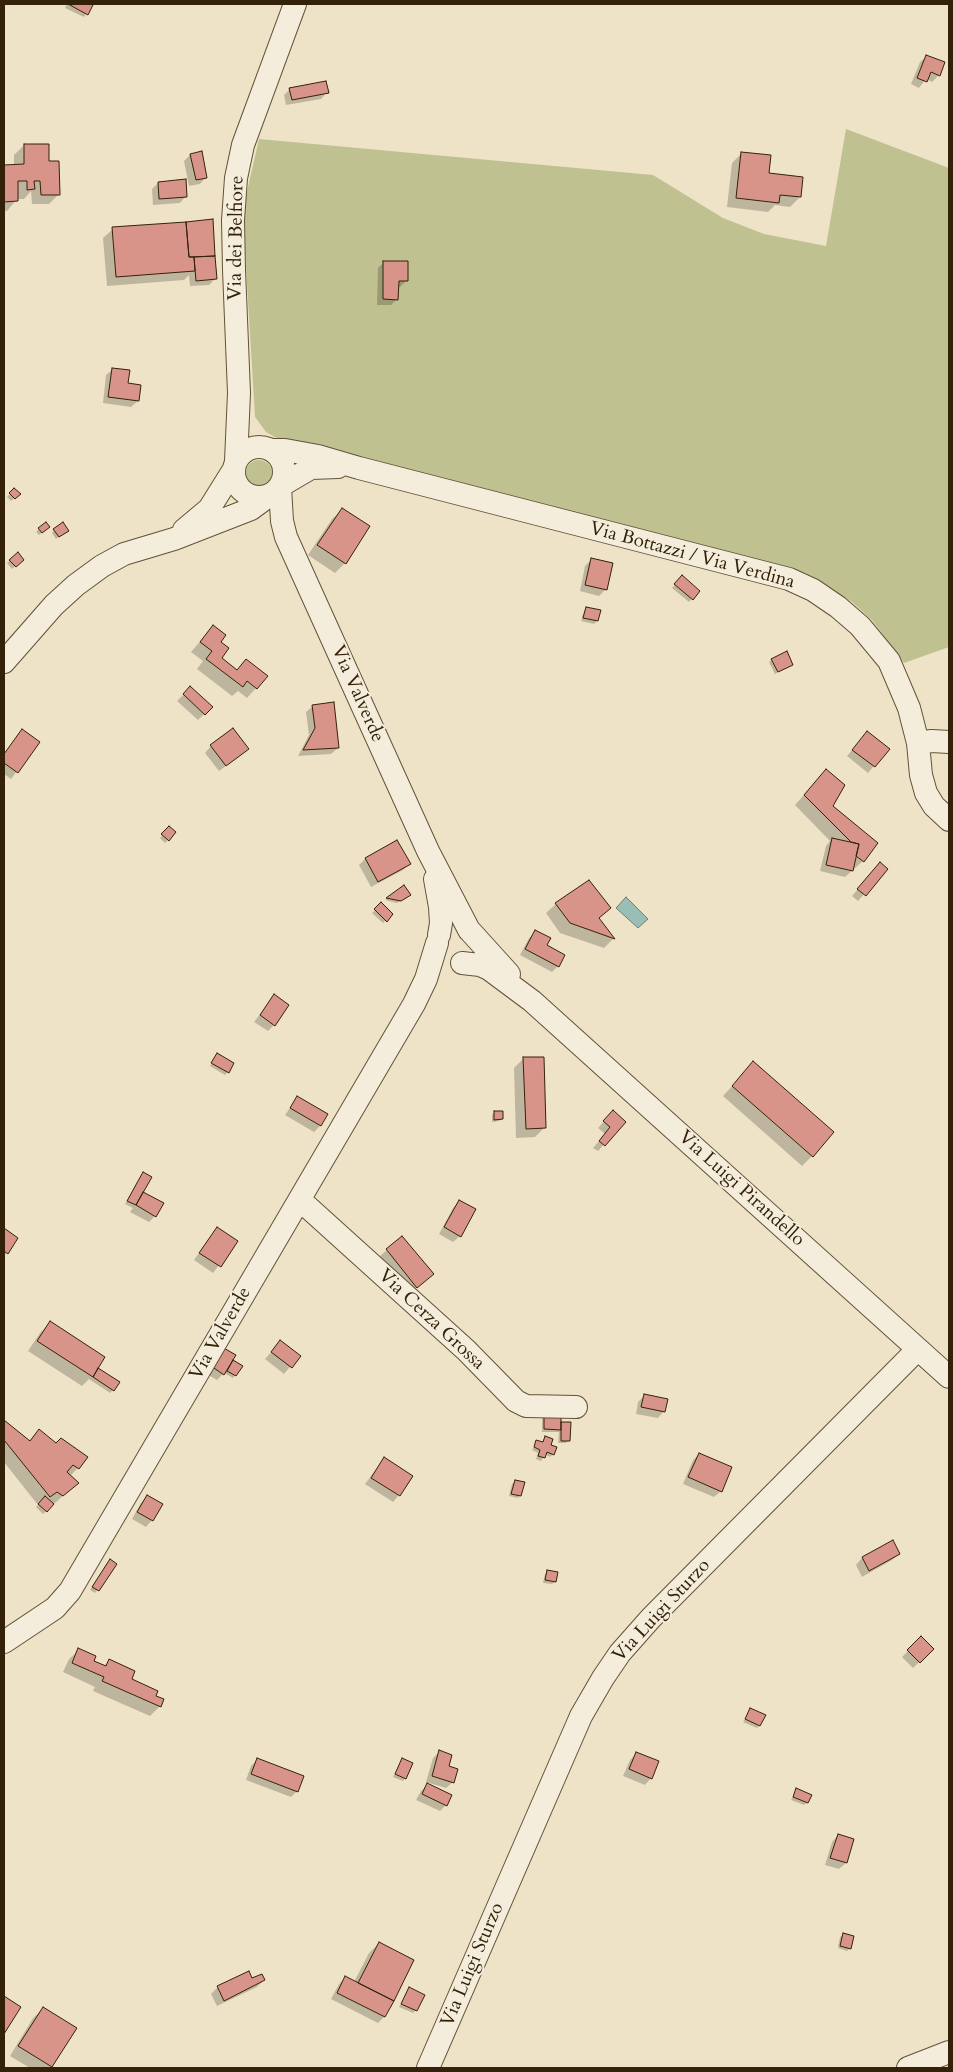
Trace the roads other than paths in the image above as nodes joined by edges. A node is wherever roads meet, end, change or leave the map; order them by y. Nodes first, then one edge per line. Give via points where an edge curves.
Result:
1 (295, 4) edge
2 (239, 393) junction
3 (270, 449) junction
4 (235, 465) junction
5 (359, 468) junction
6 (266, 492) junction
7 (174, 539) junction
8 (4, 662) edge
9 (949, 742) edge
10 (918, 743) junction
11 (949, 820) edge
12 (428, 852) junction
13 (470, 931) junction
14 (438, 939) junction
15 (459, 963) junction
16 (532, 1001) junction
17 (414, 1004) junction
18 (300, 1200) junction
19 (918, 1349) junction
20 (949, 1377) edge
21 (576, 1407) dead end
22 (4, 1642) edge
23 (949, 2052) edge
24 (428, 2068) edge
25 (908, 2068) edge

1 - 2 street, Via dei Belfiore via 243,145 236,178 234,270
2 - 3 street via 247,419
2 - 4 street
3 - 4 street via 250,448 242,453
3 - 5 street via 318,456
3 - 6 street via 282,462 284,477
4 - 6 street via 237,485
4 - 7 street via 208,509
5 - 6 street via 311,468
5 - 10 street, Via Bottazzi / Via Verdina via 789,580 813,590 860,626 889,661 909,708
6 - 7 street via 251,509
6 - 12 street, Via Valverde via 282,521 286,537
7 - 8 street via 124,554 102,566 54,605
9 - 10 street
10 - 11 street, Via Bottazzi / Via Verdina via 926,793
12 - 13 street
12 - 14 street via 440,907
13 - 14 street via 450,926
13 - 15 street via 475,939 474,954
13 - 16 street
14 - 15 street via 442,957 448,962
14 - 17 street via 430,969
15 - 16 street via 489,969
15 - 17 street via 437,978
16 - 19 street, Via Luigi Pirandello
17 - 18 street, Via Valverde
18 - 21 street, Via Cerza Grossa via 466,1350 516,1401 526,1406
18 - 22 street, Via Valverde via 70,1592 55,1608
19 - 20 street, Via Luigi Pirandello
19 - 24 street, Via Luigi Sturzo via 620,1653 576,1725
23 - 25 street

